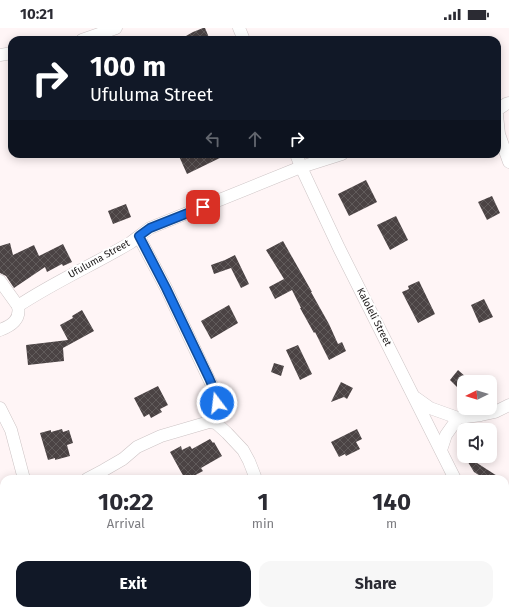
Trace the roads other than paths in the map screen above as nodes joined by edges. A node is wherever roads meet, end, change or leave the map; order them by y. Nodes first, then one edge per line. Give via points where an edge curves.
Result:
1 (116, 28) edge
2 (93, 36) edge
3 (501, 140) edge
4 (298, 158) edge
5 (329, 158) edge
6 (509, 162) edge
7 (301, 167) junction
8 (139, 236) junction
9 (0, 281) edge
10 (18, 306) junction
11 (0, 330) edge
12 (415, 397) junction
13 (509, 405) edge
14 (0, 408) edge
15 (458, 418) junction
16 (209, 422) junction
17 (441, 450) junction
18 (23, 475) edge
19 (95, 475) edge
20 (254, 475) edge
21 (454, 475) edge

1 - 2 street
3 - 6 street
4 - 7 street, Kaloleli Street
5 - 7 street, Ufuluma Street
7 - 8 street, Ufuluma Street via 150,228
7 - 12 street, Kaloleli Street
8 - 10 street, Ufuluma Street
8 - 16 street via 216,394 217,403
9 - 10 street
10 - 11 street via 18,316 14,322
12 - 15 street via 430,408
12 - 17 street, Kaloleli Street
13 - 15 street via 481,416
14 - 18 street via 11,430
15 - 17 street via 446,435
16 - 19 street via 161,436 137,447 123,459
16 - 20 street via 216,423 243,450
17 - 21 street, Kaloleli Street

